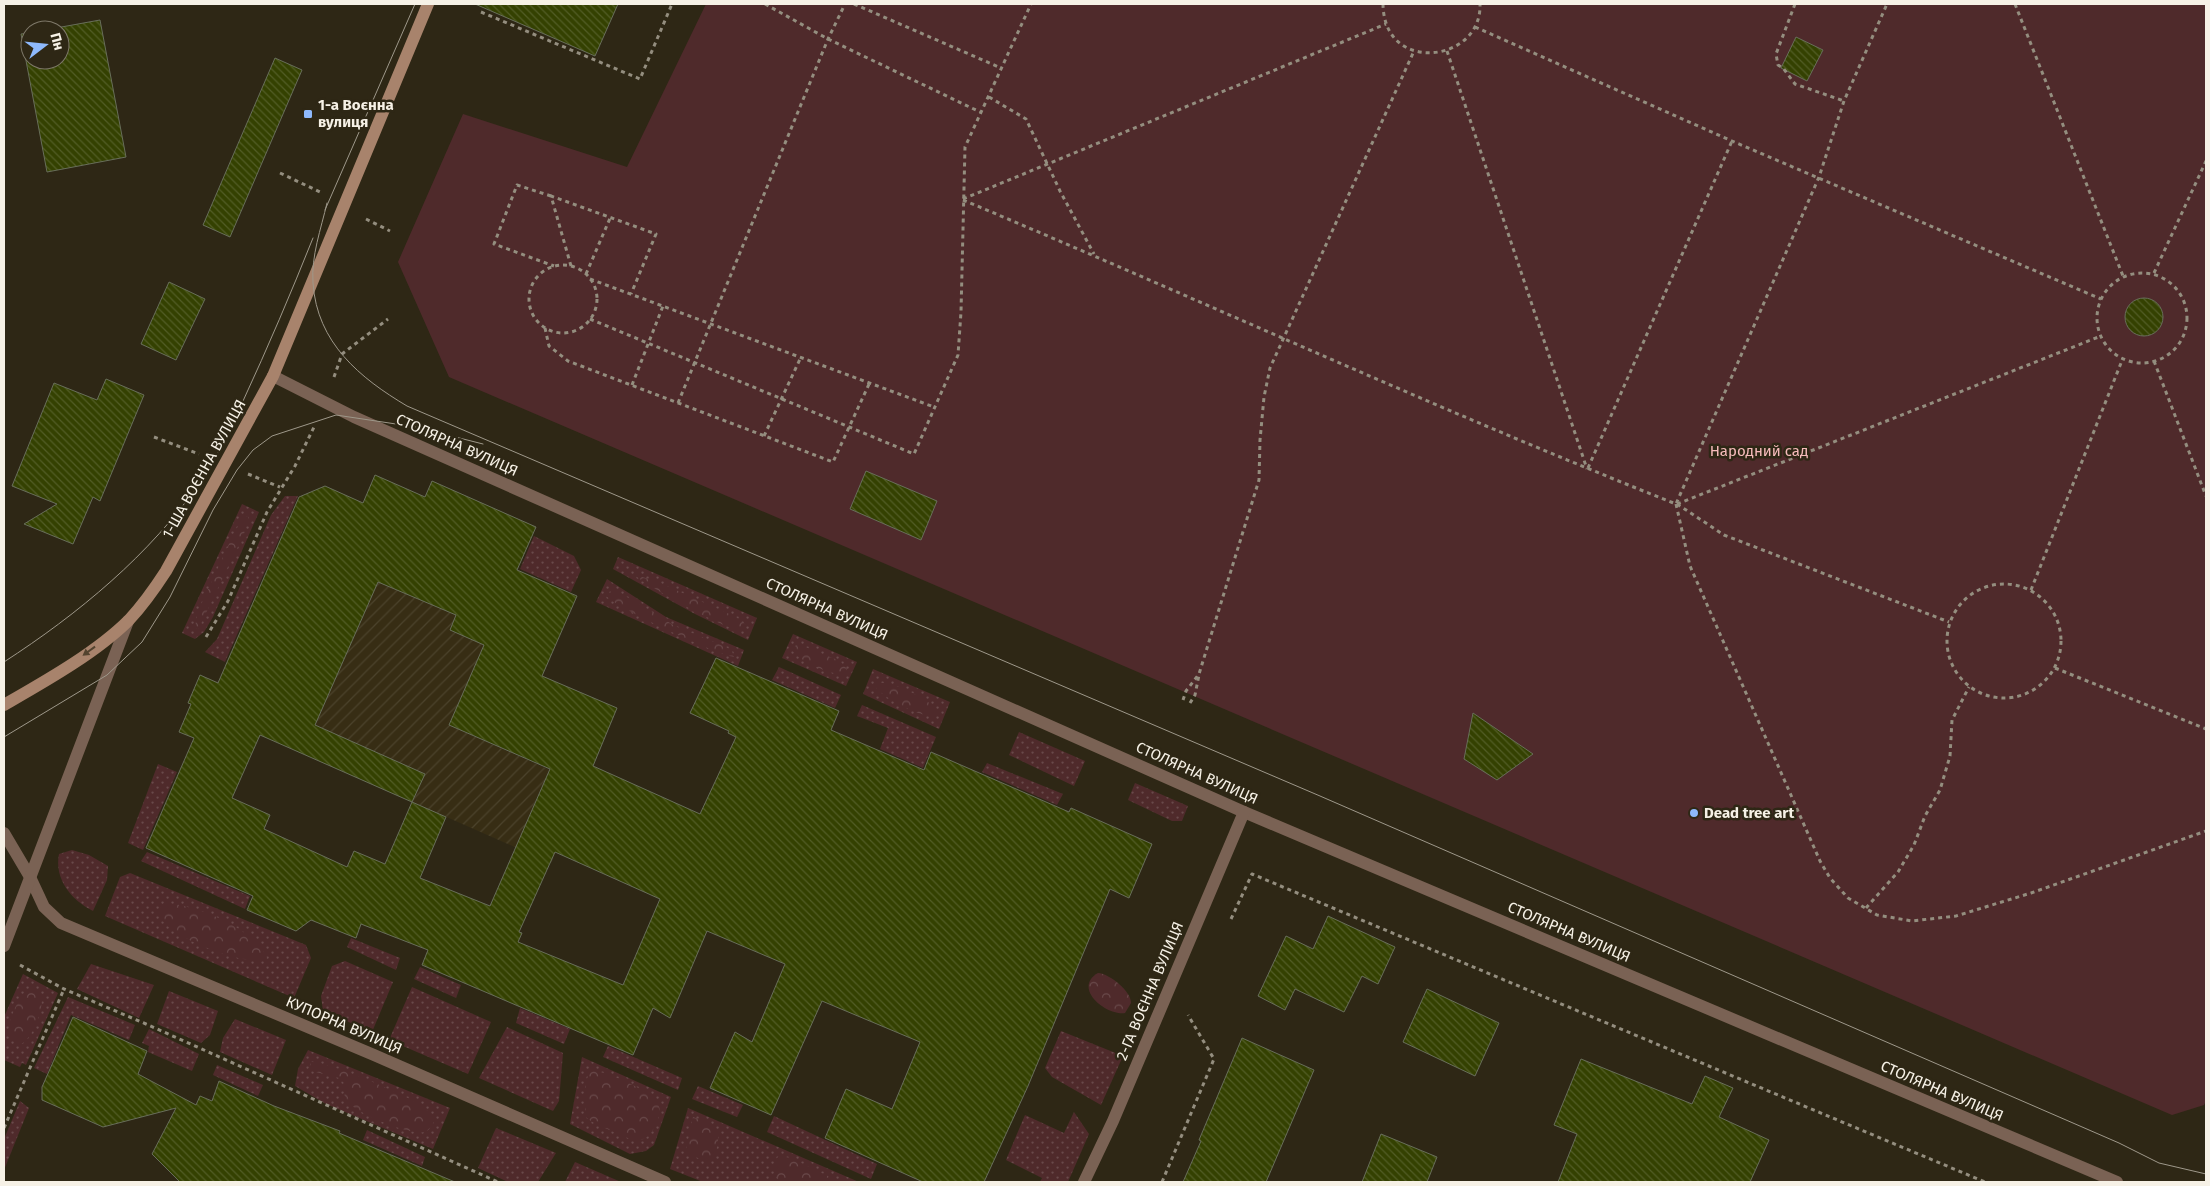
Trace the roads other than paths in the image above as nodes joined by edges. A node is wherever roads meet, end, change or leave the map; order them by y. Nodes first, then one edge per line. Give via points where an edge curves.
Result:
1 (428, 4) edge
2 (273, 376) junction
3 (128, 621) junction
4 (4, 705) edge
5 (1244, 812) junction
6 (4, 833) edge
7 (30, 877) junction
8 (4, 946) edge
9 (665, 1182) edge
10 (1084, 1182) edge
11 (2116, 1182) edge

1 - 2 street, 1-ША ВОЄННА ВУЛИЦЯ
2 - 3 street, 1-ША ВОЄННА ВУЛИЦЯ via 166,571
2 - 5 street, СТОЛЯРНА ВУЛИЦЯ via 363,421
3 -> 4 street via 54,676
3 - 7 street, 1-ША ВОЄННА ВУЛИЦЯ
5 - 10 street, 2-ГА ВОЄННА ВУЛИЦЯ
5 - 11 street, СТОЛЯРНА ВУЛИЦЯ
6 - 7 street, КУПОРНА ВУЛИЦЯ
7 - 8 street, 1-ША ВОЄННА ВУЛИЦЯ
7 - 9 street, КУПОРНА ВУЛИЦЯ via 44,907 67,926

